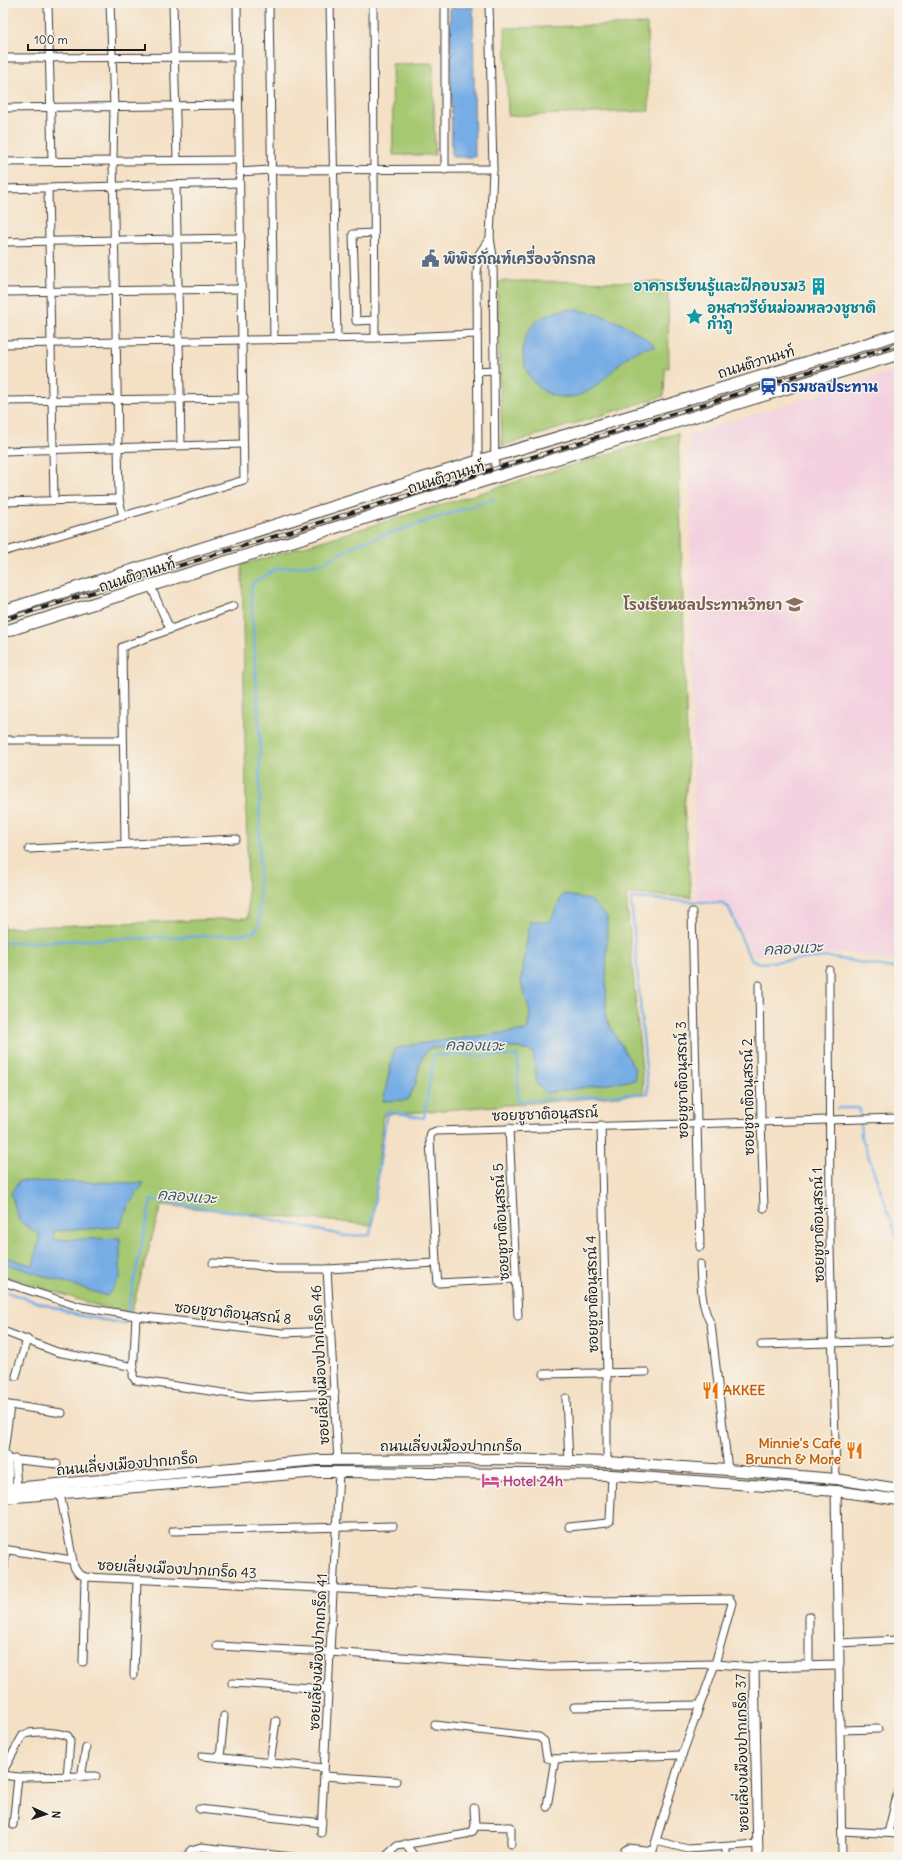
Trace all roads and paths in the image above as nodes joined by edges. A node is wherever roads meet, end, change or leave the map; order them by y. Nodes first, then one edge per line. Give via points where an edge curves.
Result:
1 (48, 3) edge
2 (110, 3) edge
3 (174, 3) edge
4 (237, 3) edge
5 (269, 3) edge
6 (330, 3) edge
7 (372, 3) edge
8 (445, 3) edge
9 (489, 3) edge
10 (3, 58) edge
11 (49, 58) junction
12 (112, 58) junction
13 (174, 58) junction
14 (237, 58) junction
15 (175, 105) junction
16 (238, 105) junction
17 (114, 106) junction
18 (3, 108) edge
19 (50, 108) junction
20 (177, 160) junction
21 (239, 160) junction
22 (52, 161) junction
23 (113, 161) junction
24 (3, 162) edge
25 (493, 169) junction
26 (272, 170) junction
27 (446, 170) junction
28 (334, 171) junction
29 (373, 171) junction
30 (239, 172) junction
31 (239, 183) junction
32 (176, 184) junction
33 (114, 186) junction
34 (48, 188) junction
35 (3, 189) edge
36 (374, 234) junction
37 (241, 238) junction
38 (490, 238) junction
39 (178, 239) junction
40 (115, 240) junction
41 (50, 241) junction
42 (3, 242) edge
43 (241, 289) junction
44 (116, 290) junction
45 (178, 290) junction
46 (3, 292) edge
47 (50, 292) junction
48 (375, 320) junction
49 (476, 334) junction
50 (899, 334) edge
51 (337, 338) junction
52 (376, 338) junction
53 (242, 340) junction
54 (274, 340) junction
55 (180, 341) junction
56 (117, 342) junction
57 (52, 343) junction
58 (3, 344) edge
59 (899, 354) edge
60 (494, 370) junction
61 (477, 371) junction
62 (182, 398) junction
63 (244, 398) junction
64 (119, 399) junction
65 (53, 400) junction
66 (3, 401) edge
67 (243, 444) junction
68 (181, 445) junction
69 (118, 447) junction
70 (53, 449) junction
71 (3, 451) edge
72 (494, 458) junction
73 (478, 461) junction
74 (495, 478) junction
75 (480, 482) junction
76 (120, 499) junction
77 (54, 500) junction
78 (3, 502) edge
79 (123, 517) junction
80 (3, 552) edge
81 (151, 587) junction
82 (234, 606) dead end
83 (3, 611) edge
84 (170, 629) junction
85 (3, 632) edge
86 (3, 740) edge
87 (122, 740) junction
88 (236, 839) dead end
89 (125, 844) junction
90 (28, 849) dead end
91 (692, 912) dead end
92 (3, 925) edge
93 (3, 928) edge
94 (829, 970) dead end
95 (759, 985) dead end
96 (899, 1118) edge
97 (829, 1119) junction
98 (761, 1120) junction
99 (696, 1122) junction
100 (601, 1125) junction
101 (509, 1128) junction
102 (764, 1208) dead end
103 (700, 1247) dead end
104 (213, 1263) dead end
105 (436, 1264) junction
106 (700, 1264) dead end
107 (327, 1269) junction
108 (516, 1280) junction
109 (3, 1282) edge
110 (130, 1315) junction
111 (518, 1316) dead end
112 (3, 1331) edge
113 (332, 1332) junction
114 (27, 1339) junction
115 (899, 1341) edge
116 (834, 1342) junction
117 (761, 1345) dead end
118 (134, 1367) junction
119 (646, 1372) dead end
120 (544, 1374) dead end
121 (607, 1374) junction
122 (16, 1376) dead end
123 (335, 1393) junction
124 (566, 1398) dead end
125 (7, 1405) edge
126 (62, 1413) dead end
127 (12, 1459) junction
128 (338, 1461) junction
129 (569, 1462) junction
130 (607, 1462) junction
131 (57, 1464) dead end
132 (728, 1470) junction
133 (339, 1472) junction
134 (612, 1475) junction
135 (836, 1480) junction
136 (899, 1489) edge
137 (8, 1491) edge
138 (836, 1491) junction
139 (60, 1493) junction
140 (899, 1500) edge
141 (337, 1526) junction
142 (393, 1526) dead end
143 (569, 1526) dead end
144 (173, 1531) dead end
145 (4, 1549) edge
146 (72, 1560) junction
147 (3, 1576) edge
148 (86, 1577) junction
149 (137, 1580) junction
150 (334, 1590) junction
151 (809, 1616) dead end
152 (899, 1640) edge
153 (839, 1643) junction
154 (217, 1646) dead end
155 (329, 1652) junction
156 (83, 1662) dead end
157 (715, 1664) junction
158 (839, 1665) junction
159 (809, 1666) junction
160 (754, 1667) junction
161 (134, 1675) dead end
162 (232, 1683) dead end
163 (328, 1689) junction
164 (699, 1705) junction
165 (574, 1707) dead end
166 (224, 1716) dead end
167 (276, 1721) dead end
168 (435, 1725) dead end
169 (878, 1729) dead end
170 (840, 1730) junction
171 (86, 1748) dead end
172 (682, 1755) junction
173 (202, 1756) dead end
174 (220, 1758) junction
175 (555, 1759) junction
176 (270, 1763) junction
177 (324, 1768) junction
178 (3, 1771) edge
179 (3, 1776) edge
180 (96, 1776) dead end
181 (324, 1776) junction
182 (18, 1777) junction
183 (67, 1777) junction
184 (81, 1777) junction
185 (396, 1781) dead end
186 (899, 1787) edge
187 (547, 1807) dead end
188 (474, 1808) dead end
189 (199, 1809) dead end
190 (322, 1823) junction
191 (13, 1825) dead end
192 (476, 1826) junction
193 (842, 1831) junction
194 (321, 1833) dead end
195 (888, 1833) junction
196 (899, 1834) edge
197 (656, 1842) junction
198 (405, 1844) junction
199 (511, 1844) dead end
200 (758, 1844) junction
201 (726, 1847) junction
202 (187, 1857) edge
203 (293, 1857) edge
204 (384, 1857) edge
205 (415, 1857) edge
206 (624, 1857) edge
207 (726, 1857) edge
208 (758, 1857) edge
209 (842, 1857) edge

1 - 11 street
2 - 12 street
3 - 13 street
4 - 14 street
5 - 26 street
6 - 28 street
7 - 29 street
8 - 27 street
9 - 25 street
10 - 11 street
11 - 12 street
11 - 19 street
12 - 13 street
12 - 17 street
13 - 14 street
13 - 15 street
14 - 16 street
15 - 16 street
15 - 17 street
15 - 20 street
16 - 21 street
17 - 19 street
17 - 23 street
18 - 19 street
19 - 22 street
20 - 21 street
20 - 23 street
21 - 30 street
22 - 23 street
22 - 24 street
23 - 33 street
25 - 27 street
25 - 38 street
26 - 28 street
26 - 30 street
26 - 54 street
27 - 29 street
28 - 29 street
28 - 51 street
29 - 36 street
30 - 31 street
31 - 32 street
31 - 37 street
32 - 33 street
32 - 39 street
33 - 34 street
33 - 40 street
34 - 35 street
34 - 41 street
36 - 48 street
36 - 48 street via 353,234 356,321
37 - 39 street
37 - 43 street
38 - 49 street via 479,254
38 - 60 street
39 - 40 street
39 - 45 street
40 - 41 street
40 - 44 street
41 - 42 street
41 - 47 street
43 - 45 street
43 - 53 street
44 - 45 street
44 - 47 street
44 - 56 street
45 - 55 street
46 - 47 street
47 - 57 street
48 - 52 street
49 - 52 street
49 - 61 street
50 - 72 main road, ถนนติวานนท์
51 - 52 street
51 - 54 street
53 - 54 street
53 - 55 street
53 - 63 street
55 - 56 street
55 - 62 street
56 - 57 street
56 - 64 street
57 - 58 street
57 - 65 street
59 - 74 main road, ถนนติวานนท์
60 - 61 street
60 - 72 street
61 - 73 street
62 - 63 street
62 - 64 street
62 - 68 street
63 - 67 street
64 - 65 street
64 - 69 street
65 - 66 street
65 - 70 street
67 - 68 street
67 - 79 street via 244,480
68 - 69 street
69 - 70 street
69 - 76 street
70 - 71 street
70 - 77 street
72 - 73 main road, ถนนติวานนท์
72 - 74 street
73 - 75 street
73 - 83 main road, ถนนติวานนท์
74 - 75 main road, ถนนติวานนท์
75 - 81 main road, ถนนติวานนท์
76 - 77 street
76 - 79 street
77 - 78 street
79 - 80 street
81 - 84 street
81 - 85 main road, ถนนติวานนท์
82 - 84 street
84 - 87 street via 122,647
86 - 87 street
87 - 89 street
88 - 89 street
89 - 90 street
91 - 99 street, ซอยชูชาติอนุสรณ์ 3
92 - 93 street
94 - 97 street, ซอยชูชาติอนุสรณ์ 1
95 - 98 street, ซอยชูชาติอนุสรณ์ 2
96 - 97 street, ซอยชูชาติอนุสรณ์
97 - 98 street, ซอยชูชาติอนุสรณ์
97 - 116 street, ซอยชูชาติอนุสรณ์ 1
98 - 99 street, ซอยชูชาติอนุสรณ์
98 - 102 street, ซอยชูชาติอนุสรณ์ 2
99 - 100 street, ซอยชูชาติอนุสรณ์
99 - 103 street, ซอยชูชาติอนุสรณ์ 3
100 - 101 street, ซอยชูชาติอนุสรณ์
100 - 121 street, ซอยชูชาติอนุสรณ์ 4
101 - 105 street, ซอยชูชาติอนุสรณ์ via 431,1133
101 - 108 street, ซอยชูชาติอนุสรณ์ 5
104 - 107 street
105 - 107 street
105 - 108 street via 438,1283
106 - 132 street via 701,1287 711,1324
107 - 113 street, ซอยเลี่ยงเมืองปากเกร็ด 46
108 - 111 street, ซอยชูชาติอนุสรณ์ 5
109 - 110 street, ซอยชูชาติอนุสรณ์ 8 via 81,1307
110 - 113 street, ซอยชูชาติอนุสรณ์ 8 via 282,1333
110 - 118 street
112 - 114 street
113 - 123 street, ซอยเลี่ยงเมืองปากเกร็ด 46
114 - 118 street via 57,1352
114 - 122 street
115 - 116 street
116 - 117 street
116 - 135 street, ซอยชูชาติอนุสรณ์ 1
118 - 123 street via 133,1376 138,1381 251,1397
119 - 121 street
120 - 121 street
121 - 130 street, ซอยชูชาติอนุสรณ์ 4
123 - 128 street, ซอยเลี่ยงเมืองปากเกร็ด 46
124 - 129 street
125 - 126 street
125 - 127 street via 4,1452
127 - 131 street
127 - 137 street
128 - 129 main road, ถนนเลี่ยงเมืองปากเกร็ด via 503,1459
128 - 137 main road, ถนนเลี่ยงเมืองปากเกร็ด via 318,1460
129 - 130 main road, ถนนเลี่ยงเมืองปากเกร็ด
130 - 132 main road, ถนนเลี่ยงเมืองปากเกร็ด
132 - 135 main road, ถนนเลี่ยงเมืองปากเกร็ด
133 - 134 main road, ถนนเลี่ยงเมืองปากเกร็ด
133 - 139 main road, ถนนเลี่ยงเมืองปากเกร็ด
133 - 141 street, ซอยเลี่ยงเมืองปากเกร็ด 41
134 - 138 main road, ถนนเลี่ยงเมืองปากเกร็ด
134 - 143 street via 610,1521
135 - 136 main road, ถนนเลี่ยงเมืองปากเกร็ด
137 - 139 main road, ถนนเลี่ยงเมืองปากเกร็ด
138 - 140 main road, ถนนเลี่ยงเมืองปากเกร็ด
138 - 153 street
139 - 146 street, ซอยเลี่ยงเมืองปากเกร็ด 43
141 - 142 street
141 - 144 street
141 - 150 street, ซอยเลี่ยงเมืองปากเกร็ด 41
145 - 146 street
145 - 147 street
146 - 148 street, ซอยเลี่ยงเมืองปากเกร็ด 43 via 76,1571
148 - 149 street, ซอยเลี่ยงเมืองปากเกร็ด 43
148 - 156 street
149 - 150 street, ซอยเลี่ยงเมืองปากเกร็ด 43
149 - 161 street
150 - 155 street, ซอยเลี่ยงเมืองปากเกร็ด 41
150 - 157 street, ซอยเลี่ยงเมืองปากเกร็ด 43 via 594,1601 730,1598 732,1602
151 - 159 street
152 - 153 street
153 - 158 street
154 - 155 street
155 - 157 street via 549,1667
155 - 163 street, ซอยเลี่ยงเมืองปากเกร็ด 41
157 - 160 street
157 - 164 street
158 - 159 street, ซอยเลี่ยงเมืองปากเกร็ด 37
158 - 170 street
159 - 160 street, ซอยเลี่ยงเมืองปากเกร็ด 37
160 - 200 street, ซอยเลี่ยงเมืองปากเกร็ด 37
162 - 163 street
163 - 177 street, ซอยเลี่ยงเมืองปากเกร็ด 41
164 - 165 street
164 - 172 street
166 - 174 street
167 - 176 street
168 - 175 street via 539,1737 544,1741 547,1758
169 - 170 street
170 - 193 street
171 - 184 street
172 - 175 street
172 - 197 street
173 - 174 street
174 - 176 street
175 - 187 street
176 - 177 street
177 - 181 street, ซอยเลี่ยงเมืองปากเกร็ด 41
178 - 183 street via 23,1735 43,1733 68,1736 70,1741
179 - 182 street
180 - 184 street
181 - 185 street
181 - 190 street, ซอยเลี่ยงเมืองปากเกร็ด 41
182 - 183 street
182 - 191 street
183 - 184 street
186 - 195 street
188 - 192 street
189 - 190 street
190 - 194 street, ซอยเลี่ยงเมืองปากเกร็ด 41
192 - 198 street via 473,1831 466,1834
192 - 199 street via 511,1827
193 - 195 street
193 - 209 street
195 - 196 street
197 - 201 street via 688,1849
197 - 206 street via 652,1851 628,1848 624,1851
198 - 204 street via 396,1846
198 - 205 street
200 - 201 street
200 - 208 street, ซอยเลี่ยงเมืองปากเกร็ด 37
201 - 207 street
202 - 203 street via 191,1850 201,1847

